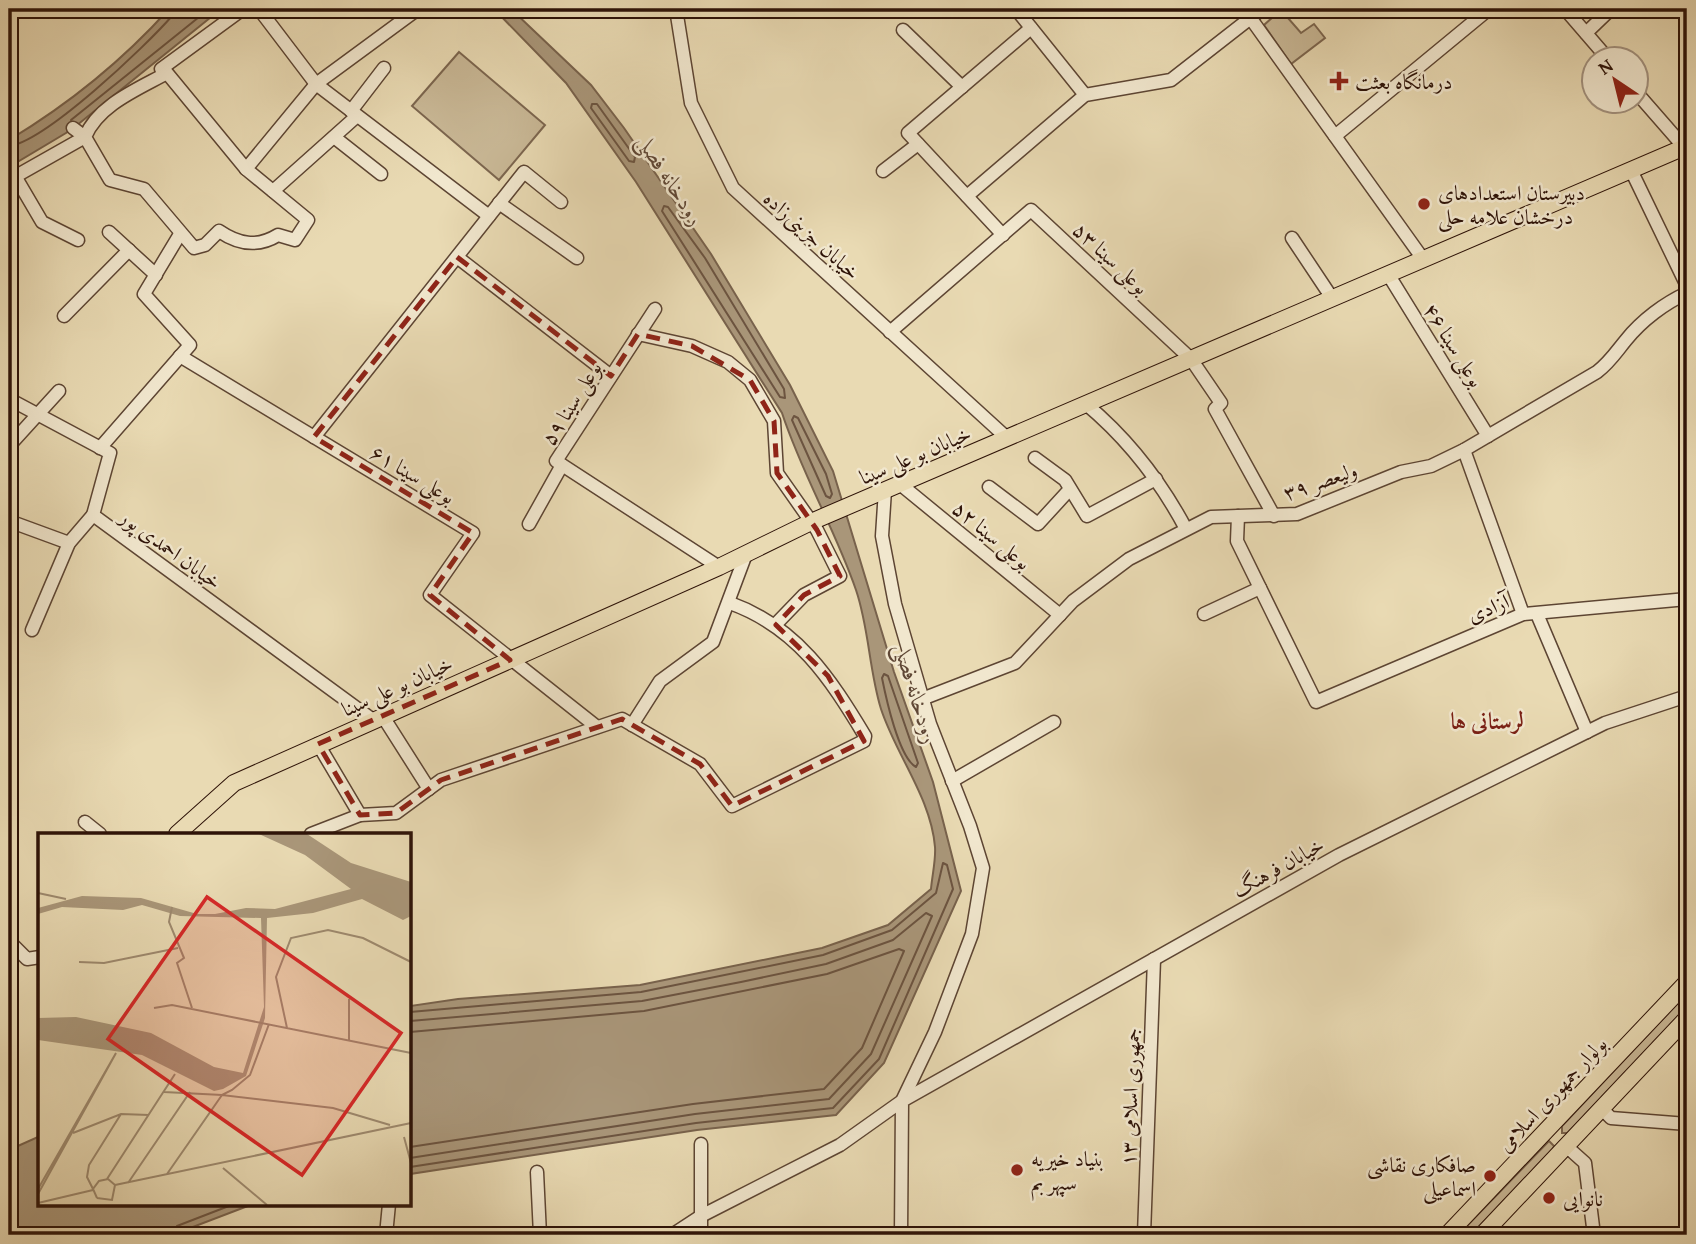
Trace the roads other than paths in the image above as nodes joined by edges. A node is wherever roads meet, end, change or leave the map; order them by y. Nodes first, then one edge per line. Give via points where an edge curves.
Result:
1 (243, 9) edge
2 (259, 9) edge
3 (418, 9) edge
4 (676, 9) edge
5 (1016, 9) edge
6 (1262, 9) edge
7 (1489, 9) edge
8 (1565, 9) edge
9 (1611, 9) edge
10 (1249, 16) junction
11 (1031, 28) junction
12 (903, 30) dead end
13 (1586, 33) junction
14 (1597, 46) edge
15 (160, 68) junction
16 (384, 68) dead end
17 (316, 84) junction
18 (962, 88) junction
19 (1085, 94) junction
20 (1650, 107) edge
21 (354, 114) junction
22 (73, 128) dead end
23 (1335, 136) junction
24 (85, 137) junction
25 (334, 137) junction
26 (918, 144) junction
27 (1686, 146) edge
28 (246, 169) junction
29 (1631, 170) junction
30 (883, 171) dead end
31 (380, 174) dead end
32 (12, 178) edge
33 (273, 191) junction
34 (967, 196) junction
35 (561, 202) dead end
36 (499, 203) junction
37 (489, 216) junction
38 (109, 232) dead end
39 (180, 234) junction
40 (1003, 235) junction
41 (1292, 239) dead end
42 (78, 240) dead end
43 (129, 250) junction
44 (457, 257) junction
45 (577, 258) dead end
46 (1423, 259) junction
47 (1388, 274) junction
48 (156, 275) junction
49 (1687, 286) edge
50 (1687, 293) edge
51 (1332, 298) junction
52 (655, 309) dead end
53 (64, 316) dead end
54 (890, 332) junction
55 (638, 334) junction
56 (180, 356) junction
57 (1191, 359) junction
58 (611, 376) junction
59 (58, 391) dead end
60 (9, 398) edge
61 (1086, 404) junction
62 (37, 416) junction
63 (1488, 436) junction
64 (314, 437) junction
65 (1006, 438) junction
66 (9, 446) edge
67 (100, 448) junction
68 (1464, 450) junction
69 (1035, 458) dead end
70 (562, 465) junction
71 (1156, 479) junction
72 (893, 487) junction
73 (989, 487) dead end
74 (1070, 489) junction
75 (93, 515) junction
76 (1238, 516) junction
77 (1275, 516) junction
78 (9, 521) edge
79 (811, 522) junction
80 (529, 524) dead end
81 (1186, 529) junction
82 (69, 543) junction
83 (746, 554) junction
84 (719, 567) junction
85 (1260, 588) junction
86 (1687, 599) edge
87 (730, 603) junction
88 (1204, 614) dead end
89 (1523, 614) junction
90 (1537, 614) junction
91 (1059, 615) junction
92 (775, 625) junction
93 (32, 629) dead end
94 (510, 660) junction
95 (1687, 696) edge
96 (922, 699) junction
97 (377, 718) junction
98 (1054, 722) dead end
99 (632, 725) junction
100 (597, 727) junction
101 (1587, 732) junction
102 (318, 744) junction
103 (952, 781) junction
104 (429, 789) junction
105 (360, 815) junction
106 (85, 822) dead end
107 (98, 833) edge
108 (179, 833) edge
109 (316, 833) edge
110 (9, 941) edge
111 (38, 957) edge
112 (1154, 959) junction
113 (1687, 982) edge
114 (1687, 1018) edge
115 (902, 1101) junction
116 (1602, 1109) junction
117 (1687, 1124) edge
118 (1548, 1129) junction
119 (701, 1144) dead end
120 (1566, 1146) junction
121 (537, 1172) dead end
122 (389, 1206) edge
123 (701, 1216) junction
124 (386, 1235) edge
125 (540, 1235) edge
126 (672, 1235) edge
127 (702, 1235) edge
128 (901, 1235) edge
129 (1144, 1235) edge
130 (1447, 1235) edge
131 (1482, 1235) edge
132 (1594, 1235) edge

1 - 15 street
2 - 17 street
3 - 17 street
4 - 54 street, خیابان جزینی‌زاده via 691,103 733,188
5 - 11 street
6 - 10 street
7 - 23 street
8 - 13 street
9 - 13 street
10 - 19 street via 1171,80
10 - 23 street
11 - 18 street
11 - 19 street
12 - 18 street
13 - 14 street
15 - 24 street via 90,125
15 - 28 street
16 - 21 street
17 - 21 street
17 - 28 street
18 - 26 street via 908,134
19 - 34 street
20 - 27 street
21 - 25 street
21 - 37 street
22 - 24 street
23 - 46 street
24 - 32 street
24 - 39 street via 110,180 144,189
25 - 31 street
25 - 33 street
26 - 30 street
26 - 34 street
27 - 29 main road, خیابان بو علی سینا
28 - 33 street
29 - 46 main road, خیابان بو علی سینا
29 - 49 street
32 - 42 street via 43,222
33 - 39 street via 308,220 295,240 278,235 267,242 237,243 219,232 194,248
34 - 40 street
35 - 36 street via 524,172
36 - 37 street
36 - 45 street
37 - 44 street
38 - 43 street
39 - 48 street
40 - 54 street
40 - 57 street, بوعلی سینا ۵۳ via 1031,210
41 - 51 street
43 - 48 street
43 - 53 street
44 - 58 street
44 - 64 street
46 - 47 main road, خیابان بو علی سینا
47 - 51 main road, خیابان بو علی سینا
47 - 63 street, بوعلی سینا ۴۶
48 - 56 street via 144,294 190,345
50 - 63 street, ولیعصر ۳۹ via 1658,311 1597,372
51 - 57 main road, خیابان بو علی سینا
52 - 55 street, بوعلی سینا ۵۹
54 - 65 street, خیابان جزینی‌زاده
55 - 58 street, بوعلی سینا ۵۹
55 - 79 street via 692,346 728,362 750,380 774,421 777,474
56 - 64 street, بوعلی سینا ۶۱
56 - 67 street
57 - 61 main road, خیابان بو علی سینا
57 - 77 street via 1221,403 1215,409
58 - 70 street, بوعلی سینا ۵۹ via 556,461
59 - 62 street
60 - 62 street
61 - 65 main road, خیابان بو علی سینا
61 - 71 street via 1129,444
62 - 66 street
62 - 67 street
63 - 68 street, ولیعصر ۳۹
64 - 94 street, بوعلی سینا ۶۱ via 473,533 430,595
65 - 72 main road, خیابان بو علی سینا
67 - 75 street, خیابان احمدی پور via 110,453
68 - 77 street, ولیعصر ۳۹ via 1297,514
68 - 89 street
69 - 74 street
70 - 80 street
70 - 84 street, بوعلی سینا ۵۹
71 - 74 street via 1087,516
71 - 81 street
72 - 79 main road, خیابان بو علی سینا
72 - 91 street, بوعلی سینا ۵۲
72 - 96 street via 882,536 895,604
73 - 74 street via 1038,524
75 - 82 street
75 - 97 street, خیابان احمدی پور
76 - 77 street, ولیعصر ۳۹
76 - 81 street, ولیعصر ۳۹ via 1212,517
76 - 85 street via 1237,541
78 - 82 street
79 - 83 main road, خیابان بو علی سینا
79 - 92 street via 841,576 804,595
81 - 91 street, ولیعصر ۳۹ via 1129,559
82 - 93 street
83 - 84 main road, خیابان بو علی سینا
83 - 87 street
84 - 94 main road, خیابان بو علی سینا
85 - 88 street
85 - 89 street, آزادی via 1316,702
86 - 90 street, آزادی
87 - 92 street
87 - 99 street via 713,642 660,681
89 - 90 street, آزادی
90 - 101 street
91 - 96 street, ولیعصر ۳۹ via 1015,663
92 - 99 street via 799,643 828,676 864,741 732,806 700,764
94 - 97 main road, خیابان بو علی سینا
94 - 100 street
95 - 101 street, خیابان فرهنگ
96 - 103 street
97 - 102 main road, خیابان بو علی سینا
97 - 104 street
98 - 103 street
99 - 100 street via 622,719
100 - 104 street via 441,780
101 - 112 street, خیابان فرهنگ via 1339,855
102 - 105 street
102 - 108 main road, خیابان بو علی سینا via 234,783
103 - 115 street via 983,868 977,908 954,983
104 - 105 street via 396,813
105 - 109 street
106 - 107 street
110 - 111 street via 27,958
112 - 115 street, خیابان فرهنگ
112 - 129 street, جمهوری اسلامی ۱۳
113 - 118 main road, بولوار جمهوری اسلامی
114 - 116 main road
115 - 123 street, خیابان فرهنگ via 840,1145
115 - 128 street
116 - 117 street via 1611,1118
116 - 120 main road
118 - 120 main road
118 - 130 main road, بولوار جمهوری اسلامی
119 - 123 street
120 - 131 main road
120 - 132 street via 1585,1163
121 - 125 street
122 - 124 street
123 - 126 street, خیابان فرهنگ
123 - 127 street

